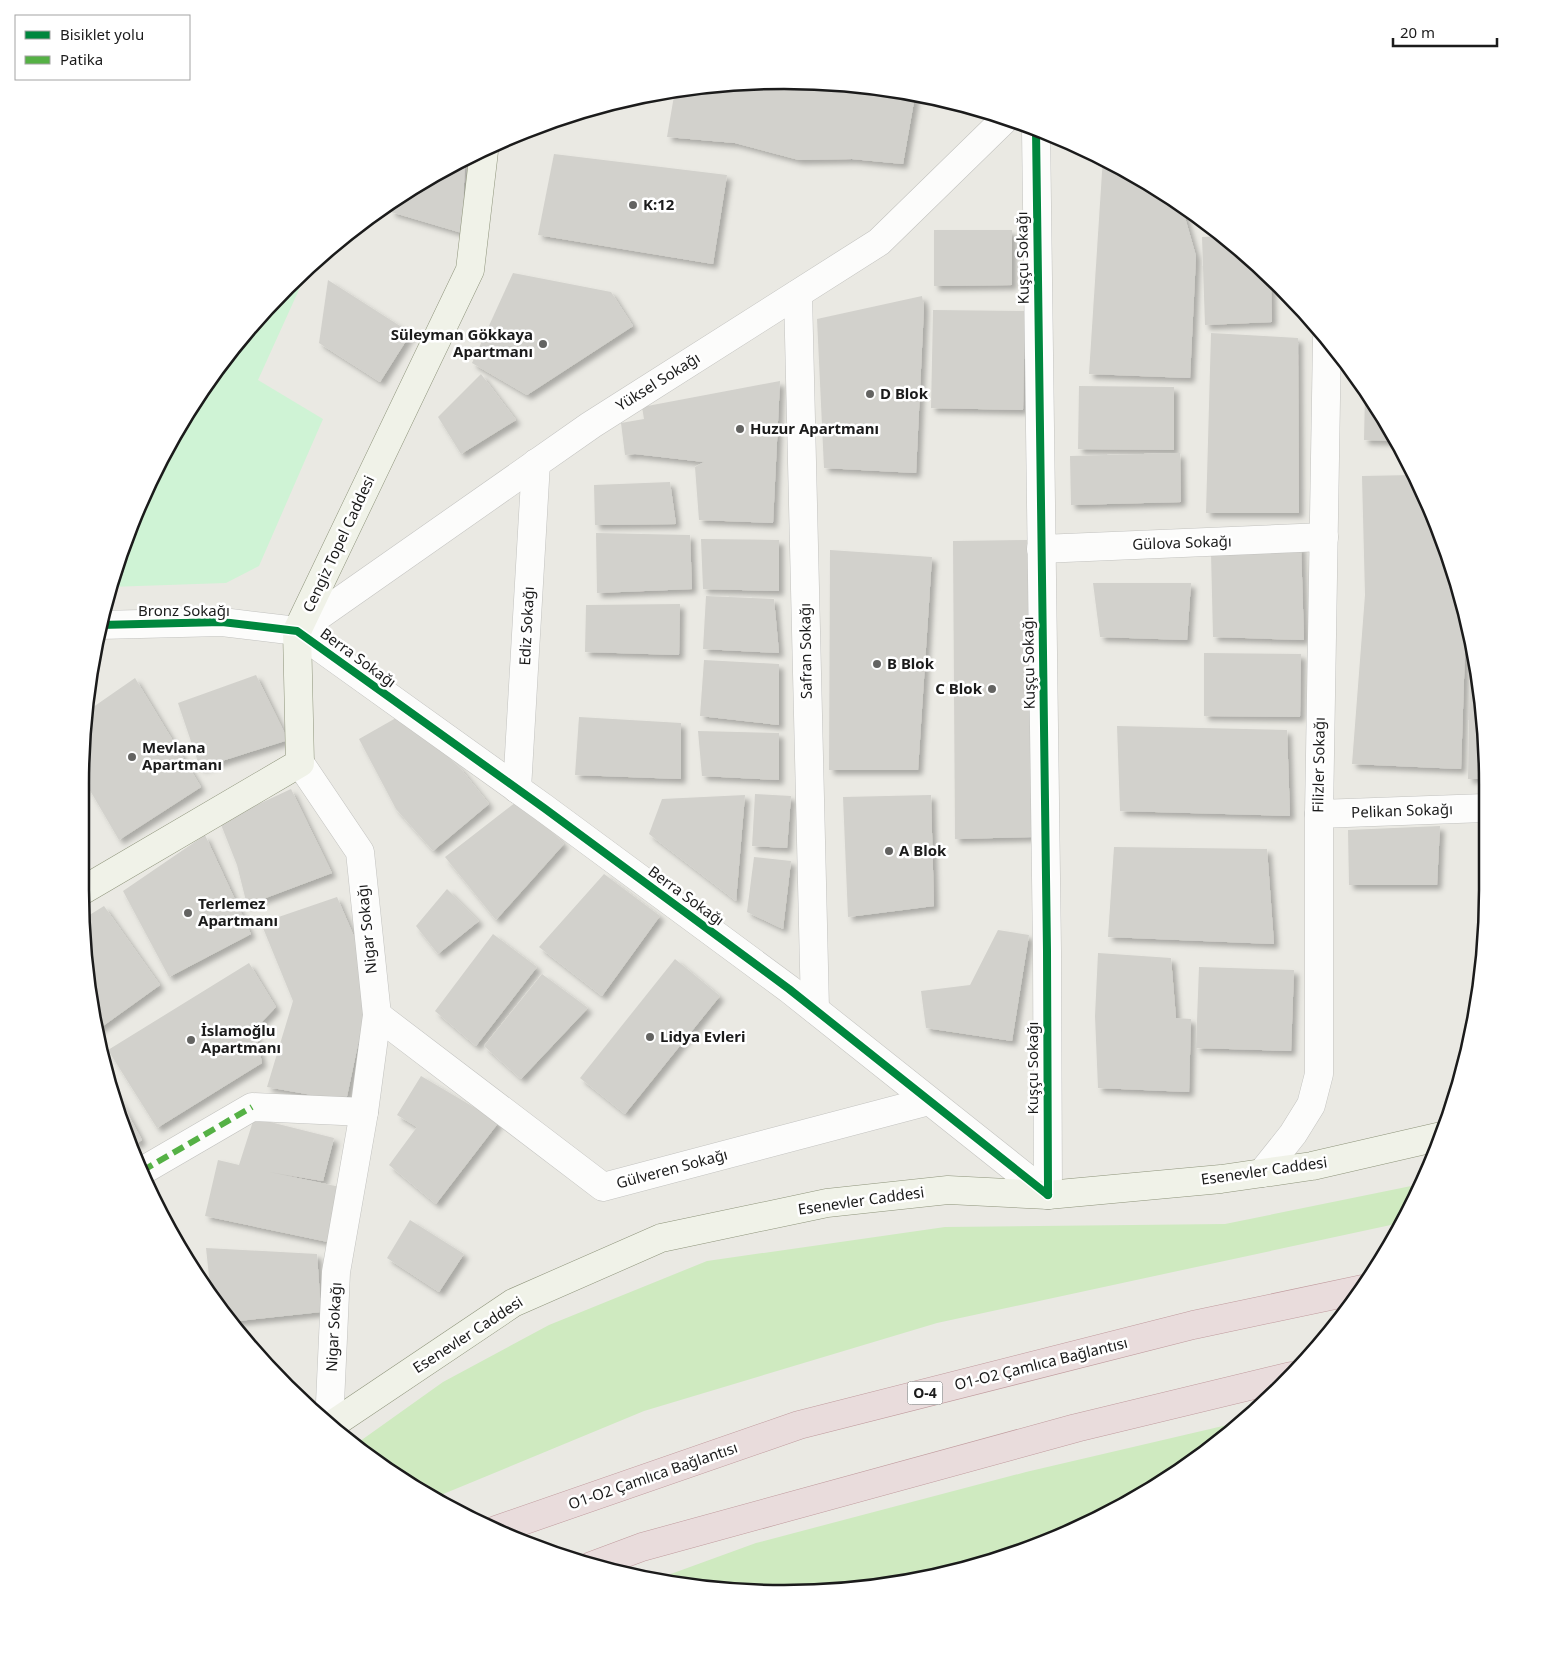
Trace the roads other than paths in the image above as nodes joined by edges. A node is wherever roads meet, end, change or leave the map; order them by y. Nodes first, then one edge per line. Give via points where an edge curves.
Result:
1 (1000, 124) edge
2 (1036, 137) edge
3 (483, 157) edge
4 (798, 294) junction
5 (1327, 350) edge
6 (536, 463) junction
7 (1324, 537) junction
8 (1040, 549) junction
9 (107, 625) edge
10 (297, 631) junction
11 (300, 763) junction
12 (517, 789) junction
13 (1479, 808) edge
14 (1318, 814) junction
15 (89, 887) edge
16 (815, 1009) junction
17 (377, 1014) junction
18 (929, 1101) junction
19 (364, 1112) junction
20 (1433, 1138) edge
21 (147, 1168) edge
22 (1262, 1173) junction
23 (1048, 1195) junction
24 (1351, 1292) edge
25 (1279, 1379) edge
26 (329, 1416) edge
27 (336, 1421) edge
28 (506, 1527) edge
29 (603, 1562) edge

1 - 4 street, Yüksel Sokağı via 879,242
2 - 8 street, Kuşçu Sokağı
3 - 10 main road, Cengiz Topel Caddesi via 470,270
4 - 6 street, Yüksel Sokağı
4 - 16 street, Safran Sokağı
5 - 7 street, Filizler Sokağı
6 - 10 street, Yüksel Sokağı
6 - 12 street, Ediz Sokağı
7 - 8 street, Gülova Sokağı
7 - 14 street, Filizler Sokağı
8 - 23 street, Kuşçu Sokağı
9 - 10 street, Bronz Sokağı via 222,622
10 - 11 main road, Cengiz Topel Caddesi
10 - 12 street, Berra Sokağı
11 - 15 main road
11 - 17 street, Nigar Sokağı via 360,852
12 - 16 street, Berra Sokağı
13 - 14 street, Pelikan Sokağı
14 - 22 street, Filizler Sokağı via 1320,1074 1312,1105
16 - 18 street, Berra Sokağı
17 - 18 street, Gülveren Sokağı via 603,1187
17 - 19 street, Nigar Sokağı
18 - 23 street, Berra Sokağı
19 - 21 street via 252,1107
19 - 26 street, Nigar Sokağı via 336,1272
20 - 22 main road, Esenevler Caddesi via 1312,1166
22 - 23 main road, Esenevler Caddesi
23 - 27 main road, Esenevler Caddesi via 948,1190 836,1202 661,1238 513,1303
24 - 28 highway, O1-O2 Çamlıca Bağlantısı / O-4 via 1192,1325 799,1425
25 - 29 highway via 1076,1428 642,1547

